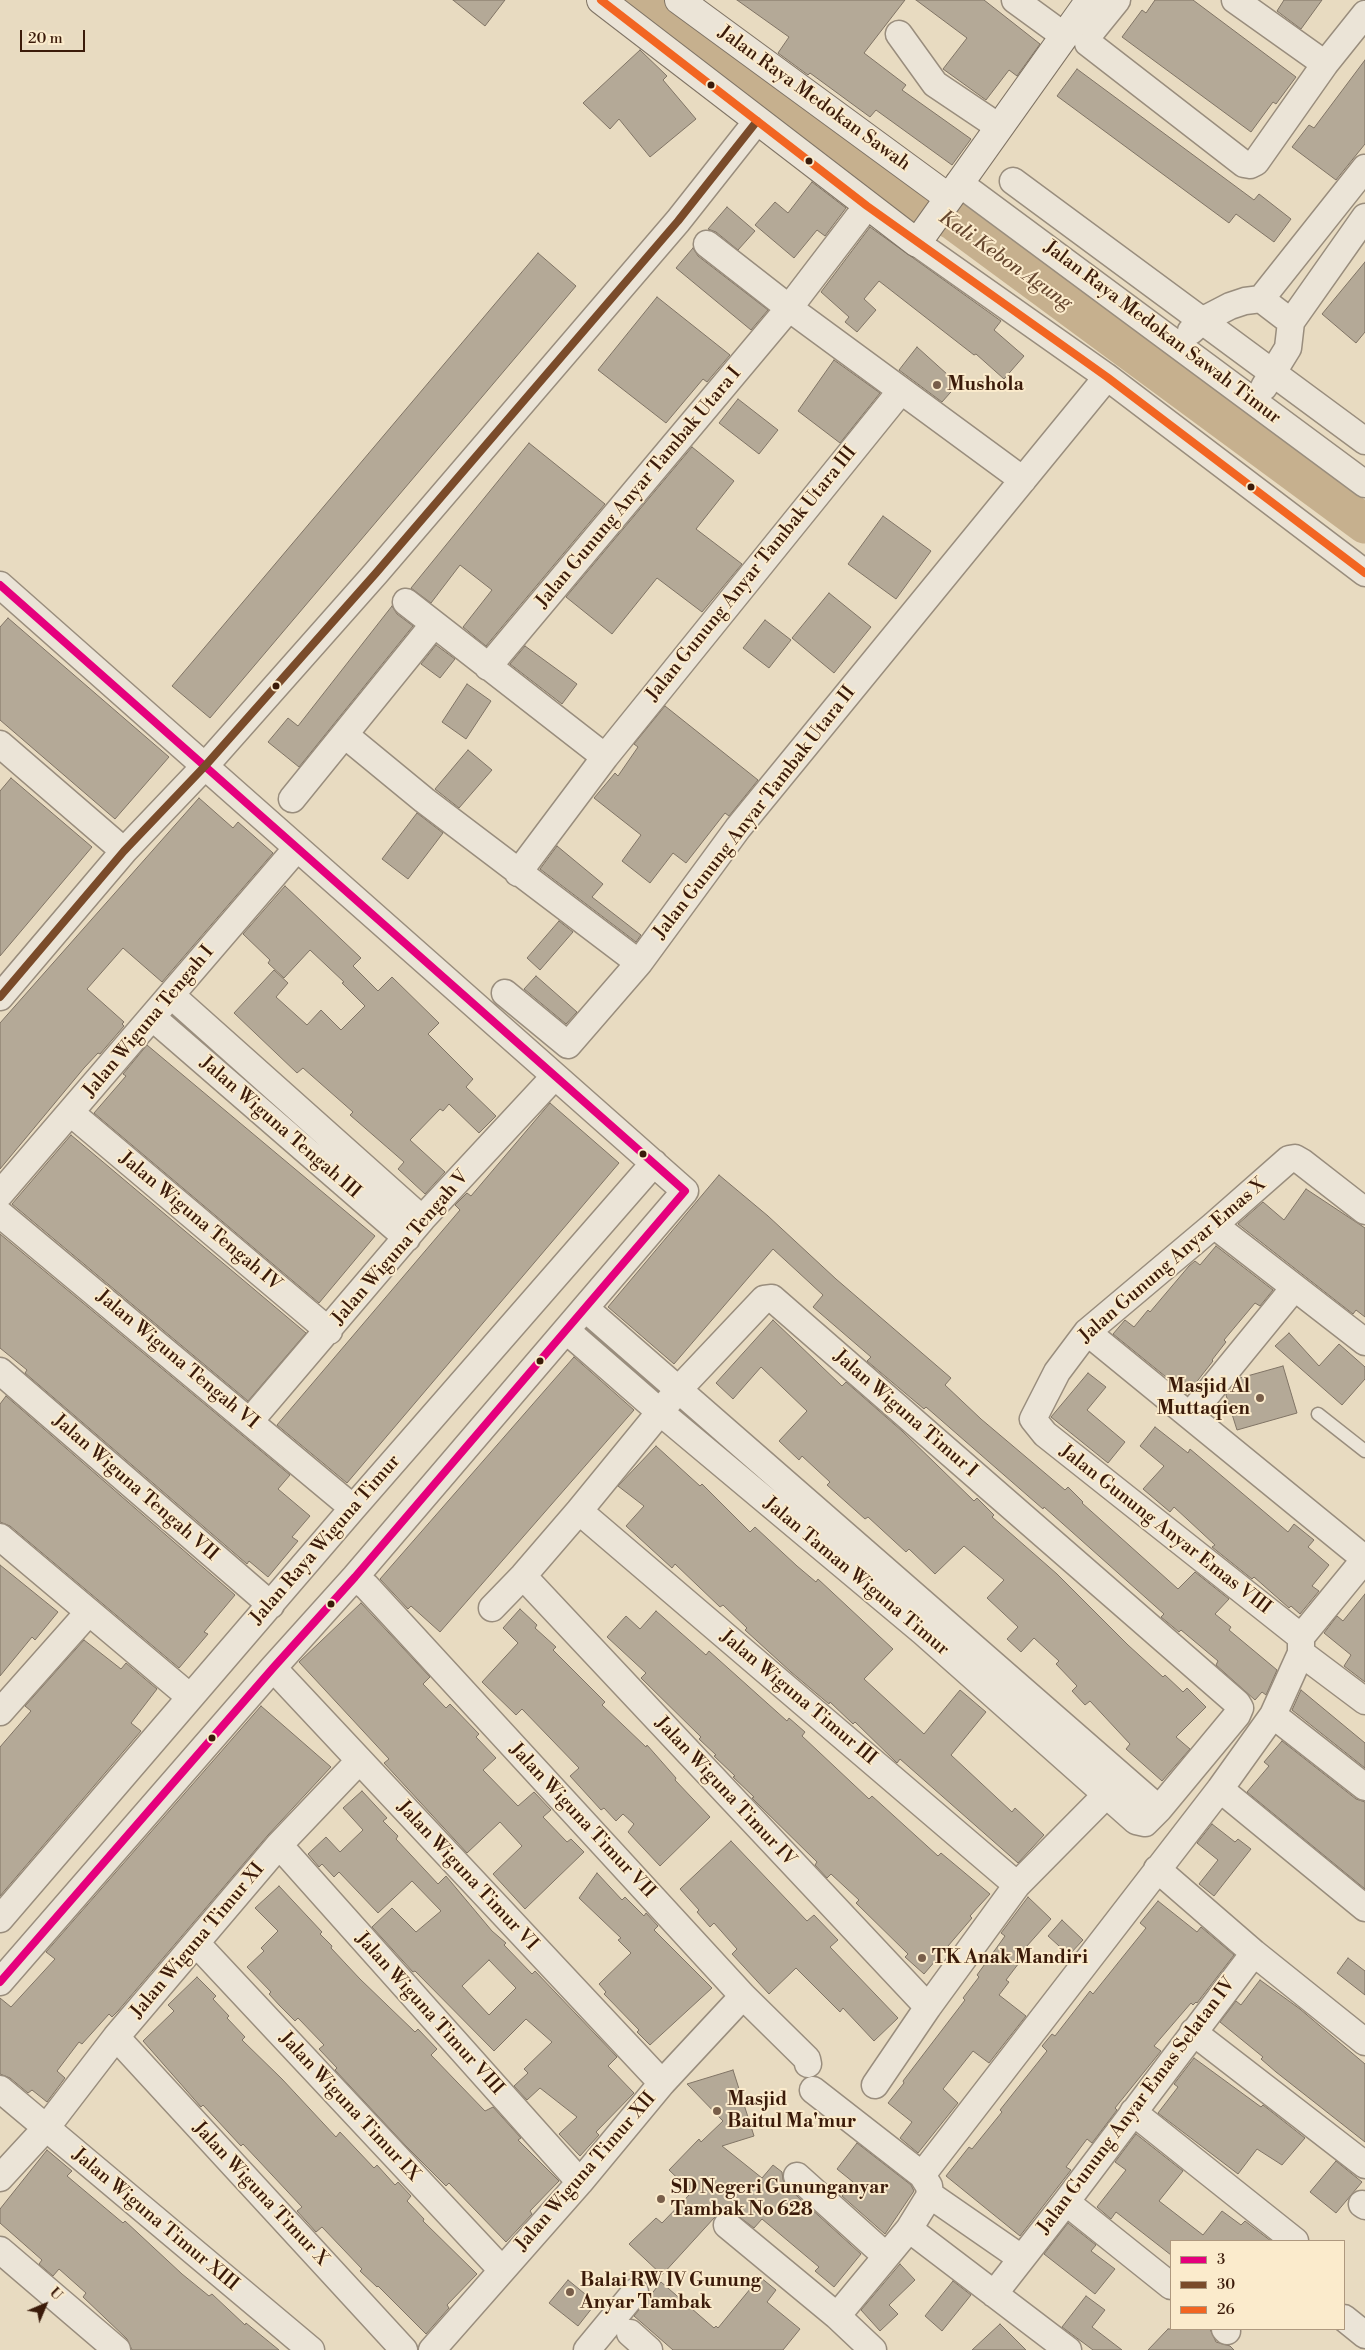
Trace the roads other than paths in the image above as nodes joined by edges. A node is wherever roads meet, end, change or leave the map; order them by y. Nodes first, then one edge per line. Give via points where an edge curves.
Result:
1 (601, 0) edge
2 (679, 0) edge
3 (1014, 0) edge
4 (1090, 0) edge
5 (1117, 0) edge
6 (1235, 0) edge
7 (1365, 14) edge
8 (899, 34) dead end
9 (1063, 35) junction
10 (1325, 64) junction
11 (757, 121) junction
12 (998, 127) junction
13 (1365, 168) edge
14 (1013, 181) dead end
15 (951, 194) junction
16 (867, 206) junction
17 (1365, 217) edge
18 (920, 240) junction
19 (707, 244) dead end
20 (1261, 299) junction
21 (789, 308) junction
22 (1202, 320) junction
23 (1291, 322) junction
24 (1177, 343) junction
25 (1274, 374) junction
26 (1107, 377) junction
27 (900, 392) junction
28 (1254, 403) junction
29 (1365, 442) edge
30 (1023, 480) junction
31 (1365, 484) edge
32 (1365, 573) edge
33 (0, 585) edge
34 (406, 602) dead end
35 (434, 624) junction
36 (488, 667) junction
37 (345, 735) junction
38 (4, 757) edge
39 (605, 757) junction
40 (205, 766) junction
41 (292, 799) dead end
42 (297, 848) junction
43 (124, 851) junction
44 (518, 873) junction
45 (639, 963) junction
46 (506, 993) dead end
47 (171, 995) junction
48 (0, 998) edge
49 (152, 1017) junction
50 (554, 1077) junction
51 (71, 1113) junction
52 (654, 1163) junction
53 (0, 1194) edge
54 (1365, 1211) edge
55 (0, 1214) edge
56 (1214, 1225) junction
57 (415, 1228) junction
58 (1294, 1288) junction
59 (586, 1309) junction
60 (329, 1331) junction
61 (567, 1331) junction
62 (1087, 1332) junction
63 (1365, 1342) edge
64 (0, 1371) edge
65 (678, 1390) junction
66 (660, 1412) junction
67 (1191, 1414) junction
68 (1318, 1414) dead end
69 (1033, 1419) joint
70 (250, 1421) junction
71 (1365, 1451) edge
72 (353, 1508) junction
73 (578, 1511) junction
74 (0, 1537) edge
75 (1365, 1559) edge
76 (523, 1576) junction
77 (356, 1577) junction
78 (271, 1605) junction
79 (492, 1608) dead end
80 (88, 1613) junction
81 (930, 1624) junction
82 (1301, 1645) junction
83 (273, 1668) junction
84 (190, 1697) junction
85 (1365, 1702) edge
86 (2, 1704) edge
87 (1273, 1715) junction
88 (359, 1761) junction
89 (1365, 1787) edge
90 (1220, 1789) junction
91 (1106, 1795) junction
92 (1152, 1816) junction
93 (279, 1845) junction
94 (1157, 1869) junction
95 (1017, 1885) junction
96 (29, 1886) junction
97 (1365, 1908) edge
98 (58, 1913) junction
99 (0, 1920) edge
100 (196, 1943) junction
101 (1254, 1953) junction
102 (0, 1982) edge
103 (743, 1996) junction
104 (928, 2007) junction
105 (1193, 2032) junction
106 (116, 2038) junction
107 (1365, 2042) edge
108 (808, 2064) dead end
109 (662, 2083) junction
110 (875, 2085) dead end
111 (0, 2088) edge
112 (814, 2090) dead end
113 (1133, 2112) junction
114 (46, 2128) junction
115 (1365, 2164) edge
116 (797, 2176) dead end
117 (0, 2178) edge
118 (580, 2182) junction
119 (926, 2185) junction
120 (1066, 2202) junction
121 (727, 2225) dead end
122 (909, 2229) junction
123 (1294, 2240) edge
124 (0, 2250) edge
125 (886, 2256) junction
126 (1021, 2258) junction
127 (502, 2270) junction
128 (1170, 2285) edge
129 (635, 2292) dead end
130 (994, 2294) junction
131 (837, 2316) junction
132 (1345, 2319) edge
133 (1365, 2336) edge
134 (117, 2350) edge
135 (311, 2350) edge
136 (404, 2350) edge
137 (432, 2350) edge
138 (586, 2350) edge
139 (872, 2350) edge
140 (1068, 2350) edge

1 - 11 street
2 - 15 street, Jalan Raya Medokan Sawah
3 - 9 street
4 - 9 street
5 - 10 street via 1087,37 1088,44 1244,164 1256,162
6 - 10 street
7 - 10 street
8 - 12 street via 935,84
9 - 12 street
11 - 16 street
11 - 40 street via 672,228 376,573
12 - 15 street
13 - 20 street
14 - 22 street
15 - 18 street
15 - 24 street, Jalan Raya Medokan Sawah Timur
16 - 18 street
16 - 21 street, Jalan Gunung Anyar Tambak Utara I
17 - 23 street
18 - 26 street
19 - 21 street
20 - 22 street via 1230,306
20 - 23 street
21 - 27 street
21 - 36 street, Jalan Gunung Anyar Tambak Utara I
22 - 24 street
22 - 25 street
23 - 25 street via 1288,348
24 - 28 street, Jalan Raya Medokan Sawah Timur
25 - 28 street
25 - 29 street
26 - 30 street, Jalan Gunung Anyar Tambak Utara II
26 - 32 street
27 - 30 street
27 - 39 street, Jalan Gunung Anyar Tambak Utara III
28 - 31 street, Jalan Raya Medokan Sawah Timur
30 - 45 street, Jalan Gunung Anyar Tambak Utara II via 738,828
33 - 40 street
34 - 35 street
35 - 36 street
35 - 37 street
36 - 39 street
37 - 41 street
37 - 44 street
38 - 43 street
39 - 44 street, Jalan Gunung Anyar Tambak Utara III
40 - 42 street
40 - 43 street
42 - 47 street, Jalan Wiguna Tengah I
42 - 50 street
43 - 48 street
44 - 45 street
45 - 46 street, Jalan Gunung Anyar Tambak Utara II via 568,1045
47 - 49 street, Jalan Wiguna Tengah I
47 - 57 street, Jalan Wiguna Tengah III
49 - 51 street, Jalan Wiguna Tengah I
49 - 57 street, Jalan Wiguna Tengah III
50 - 52 street
50 - 57 street, Jalan Wiguna Tengah V
51 - 53 street, Jalan Wiguna Tengah I
51 - 60 street, Jalan Wiguna Tengah IV
52 - 59 street via 684,1188 684,1194
52 - 72 street, Jalan Raya Wiguna Timur
54 - 56 street, Jalan Gunung Anyar Emas X via 1295,1158 1289,1159
55 - 70 street, Jalan Wiguna Tengah VI
56 - 58 street
56 - 62 street, Jalan Gunung Anyar Emas X
57 - 60 street, Jalan Wiguna Tengah V
58 - 63 street
58 - 67 street
59 - 61 street
59 - 65 street, Jalan Taman Wiguna Timur
60 - 70 street, Jalan Wiguna Tengah V
61 - 66 street, Jalan Taman Wiguna Timur
61 - 77 street
62 - 67 street
62 - 69 street, Jalan Gunung Anyar Emas X via 1057,1372
64 - 78 street, Jalan Wiguna Tengah VII
65 - 66 street, Jalan Wiguna Timur I
65 - 81 street, Jalan Taman Wiguna Timur
65 - 92 street, Jalan Wiguna Timur I via 764,1299 772,1298 1237,1702 1240,1708 1237,1715
66 - 73 street, Jalan Wiguna Timur I
66 - 81 street, Jalan Taman Wiguna Timur
67 - 75 street
68 - 71 lane
69 - 82 street, Jalan Gunung Anyar Emas VIII via 1045,1434
70 - 72 street, Jalan Wiguna Tengah VI
72 - 78 street, Jalan Raya Wiguna Timur
73 - 76 street, Jalan Wiguna Timur I
73 - 95 street, Jalan Wiguna Timur III
74 - 80 street
75 - 82 street
76 - 79 street, Jalan Wiguna Timur I
76 - 104 street, Jalan Wiguna Timur IV
77 - 83 street
77 - 103 street, Jalan Wiguna Timur VII
78 - 84 street, Jalan Raya Wiguna Timur
80 - 84 street
80 - 86 street
81 - 91 street, Jalan Taman Wiguna Timur
81 - 92 street, Jalan Taman Wiguna Timur
82 - 85 street, Jalan Gunung Anyar Emas VIII
82 - 87 street
83 - 88 street, Jalan Wiguna Timur VI
83 - 98 street
84 - 96 street, Jalan Raya Wiguna Timur
87 - 89 street
87 - 90 street
88 - 93 street, Jalan Wiguna Timur XI
88 - 109 street, Jalan Wiguna Timur VI
90 - 94 street
90 - 97 street
91 - 92 street, Jalan Taman Wiguna Timur via 1136,1821
91 - 95 street
93 - 100 street, Jalan Wiguna Timur XI
93 - 118 street, Jalan Wiguna Timur VIII
94 - 101 street
94 - 119 street
95 - 104 street
96 - 98 street
96 - 99 street, Jalan Raya Wiguna Timur
98 - 102 street
100 - 106 street, Jalan Wiguna Timur XI
100 - 127 street, Jalan Wiguna Timur IX
101 - 105 street, Jalan Gunung Anyar Emas Selatan IV
101 - 107 street
103 - 108 street, Jalan Wiguna Timur VII via 807,2059
103 - 109 street, Jalan Wiguna Timur XII
104 - 110 street
105 - 113 street, Jalan Gunung Anyar Emas Selatan IV
105 - 115 street
106 - 114 street, Jalan Wiguna Timur XI
106 - 136 street, Jalan Wiguna Timur X
109 - 118 street, Jalan Wiguna Timur XII
111 - 114 street, Jalan Wiguna Timur XIII
112 - 119 street
113 - 120 street, Jalan Gunung Anyar Emas Selatan IV
113 - 123 street
114 - 117 street, Jalan Wiguna Timur XI
114 - 135 street, Jalan Wiguna Timur XIII
116 - 125 street
118 - 127 street, Jalan Wiguna Timur XII
119 - 122 street
119 - 126 street
120 - 126 street, Jalan Gunung Anyar Emas Selatan IV
120 - 128 street
121 - 131 street
122 - 125 street
122 - 130 street
124 - 134 street
125 - 131 street
126 - 130 street, Jalan Gunung Anyar Emas Selatan IV
127 - 137 street, Jalan Wiguna Timur XII
129 - 138 street
130 - 140 street
131 - 139 street
132 - 133 street

